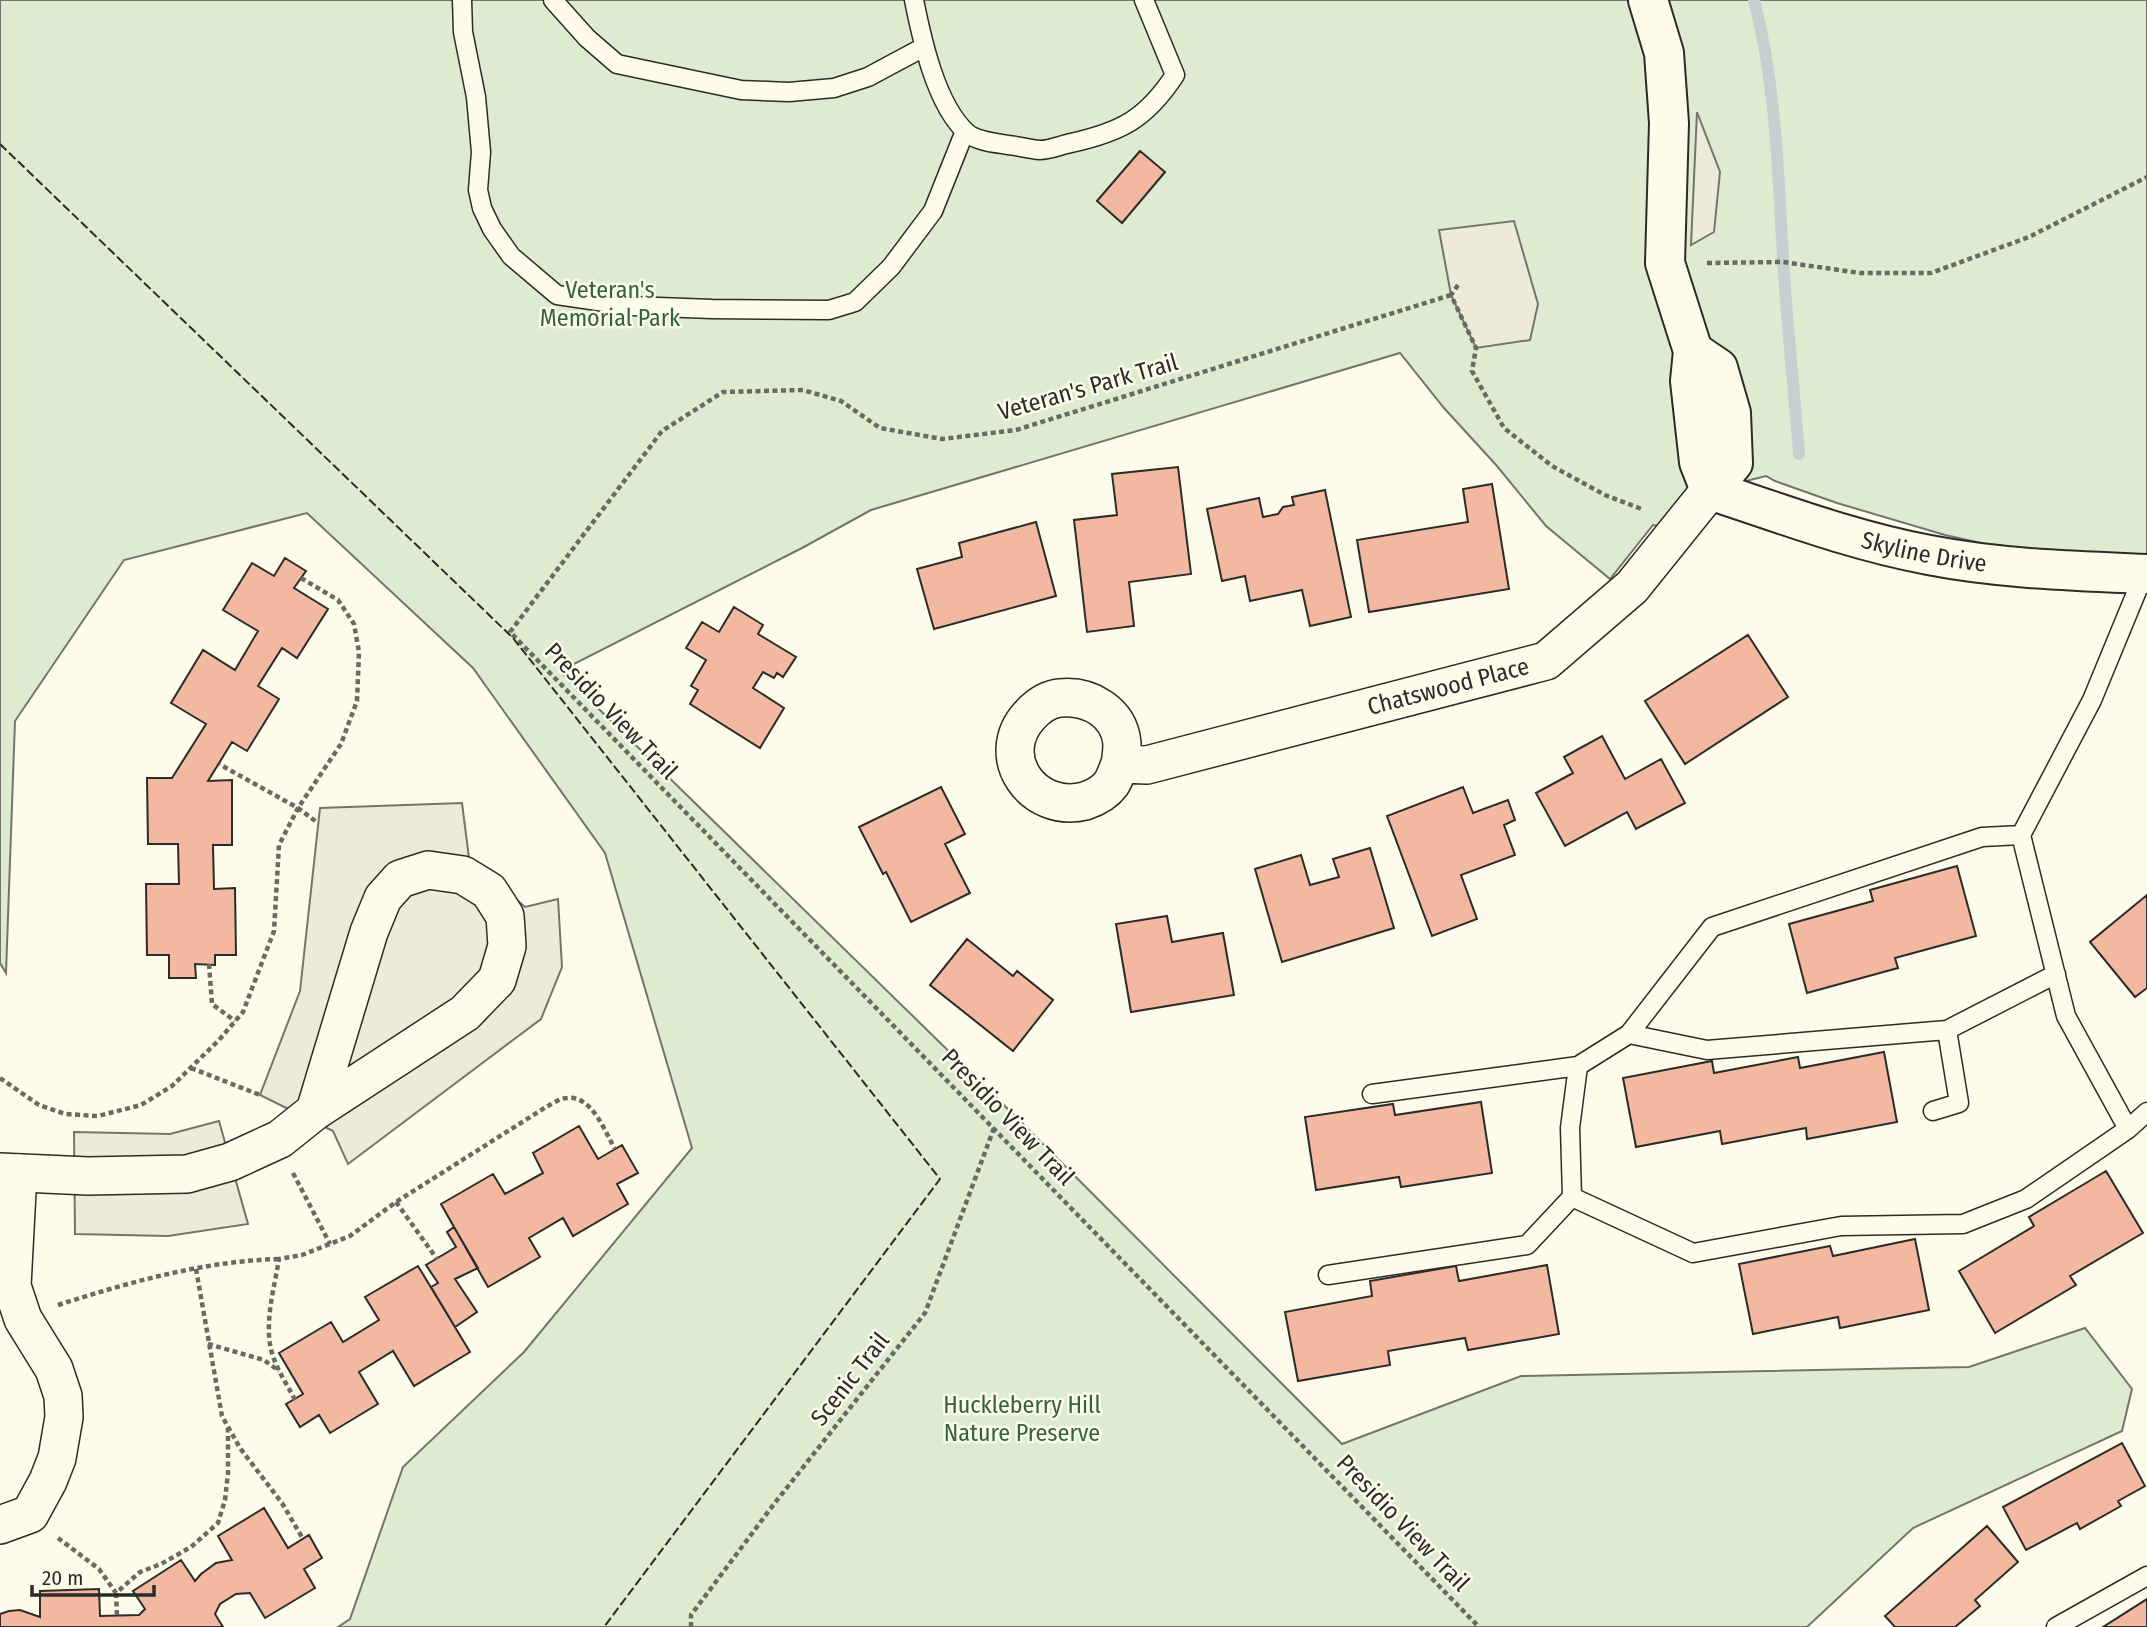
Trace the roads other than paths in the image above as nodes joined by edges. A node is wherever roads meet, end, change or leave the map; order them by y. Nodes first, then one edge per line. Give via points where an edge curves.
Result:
1 (462, 0) edge
2 (553, 0) edge
3 (914, 0) edge
4 (1144, 0) edge
5 (1648, 0) edge
6 (924, 47) junction
7 (965, 131) junction
8 (1710, 490) junction
9 (2146, 574) edge
10 (1120, 764) dead end
11 (2021, 835) junction
12 (2056, 974) junction
13 (1947, 1030) junction
14 (1629, 1034) junction
15 (1578, 1066) junction
16 (1372, 1094) dead end
17 (315, 1111) junction
18 (1933, 1111) dead end
19 (2147, 1112) edge
20 (2129, 1129) junction
21 (9, 1172) edge
22 (1572, 1197) junction
23 (1328, 1275) dead end
24 (15, 1519) edge
25 (2147, 1576) edge
26 (2056, 1627) edge

1 - 7 lane via 463,32 476,97 482,208 511,256 557,295 632,306 712,309 829,310 855,302 891,267 933,211
2 - 6 lane via 617,64 741,90 834,88 868,77
3 - 6 lane
4 - 7 lane via 1175,75 1159,99 1135,120 1104,136 1041,150 992,142
5 - 8 street via 1664,53 1669,123 1665,263 1693,351 1717,368 1731,413 1733,463
6 - 7 lane via 948,109
8 - 9 street, Skyline Drive via 1861,539 1930,556 2049,570
8 - 10 street, Chatswood Place via 1632,587 1546,661 1147,765
9 - 11 lane via 2092,700
11 - 12 lane
11 - 14 lane via 1982,837 1712,927
12 - 13 lane
12 - 20 lane via 2066,1016
13 - 14 lane via 1707,1050
13 - 18 lane via 1959,1103
14 - 15 lane
15 - 16 lane
15 - 22 lane via 1570,1128
17 - 17 street via 383,898 400,879 428,870 463,876 489,891 505,916 507,946 497,980 465,1013
17 - 21 street via 280,1139 230,1162 187,1174
19 - 20 lane
20 - 22 lane via 2026,1199 1963,1224 1840,1226 1693,1253
21 - 24 street via 12,1286 23,1319 54,1369 64,1417 48,1481
22 - 23 lane via 1527,1245
25 - 26 lane

